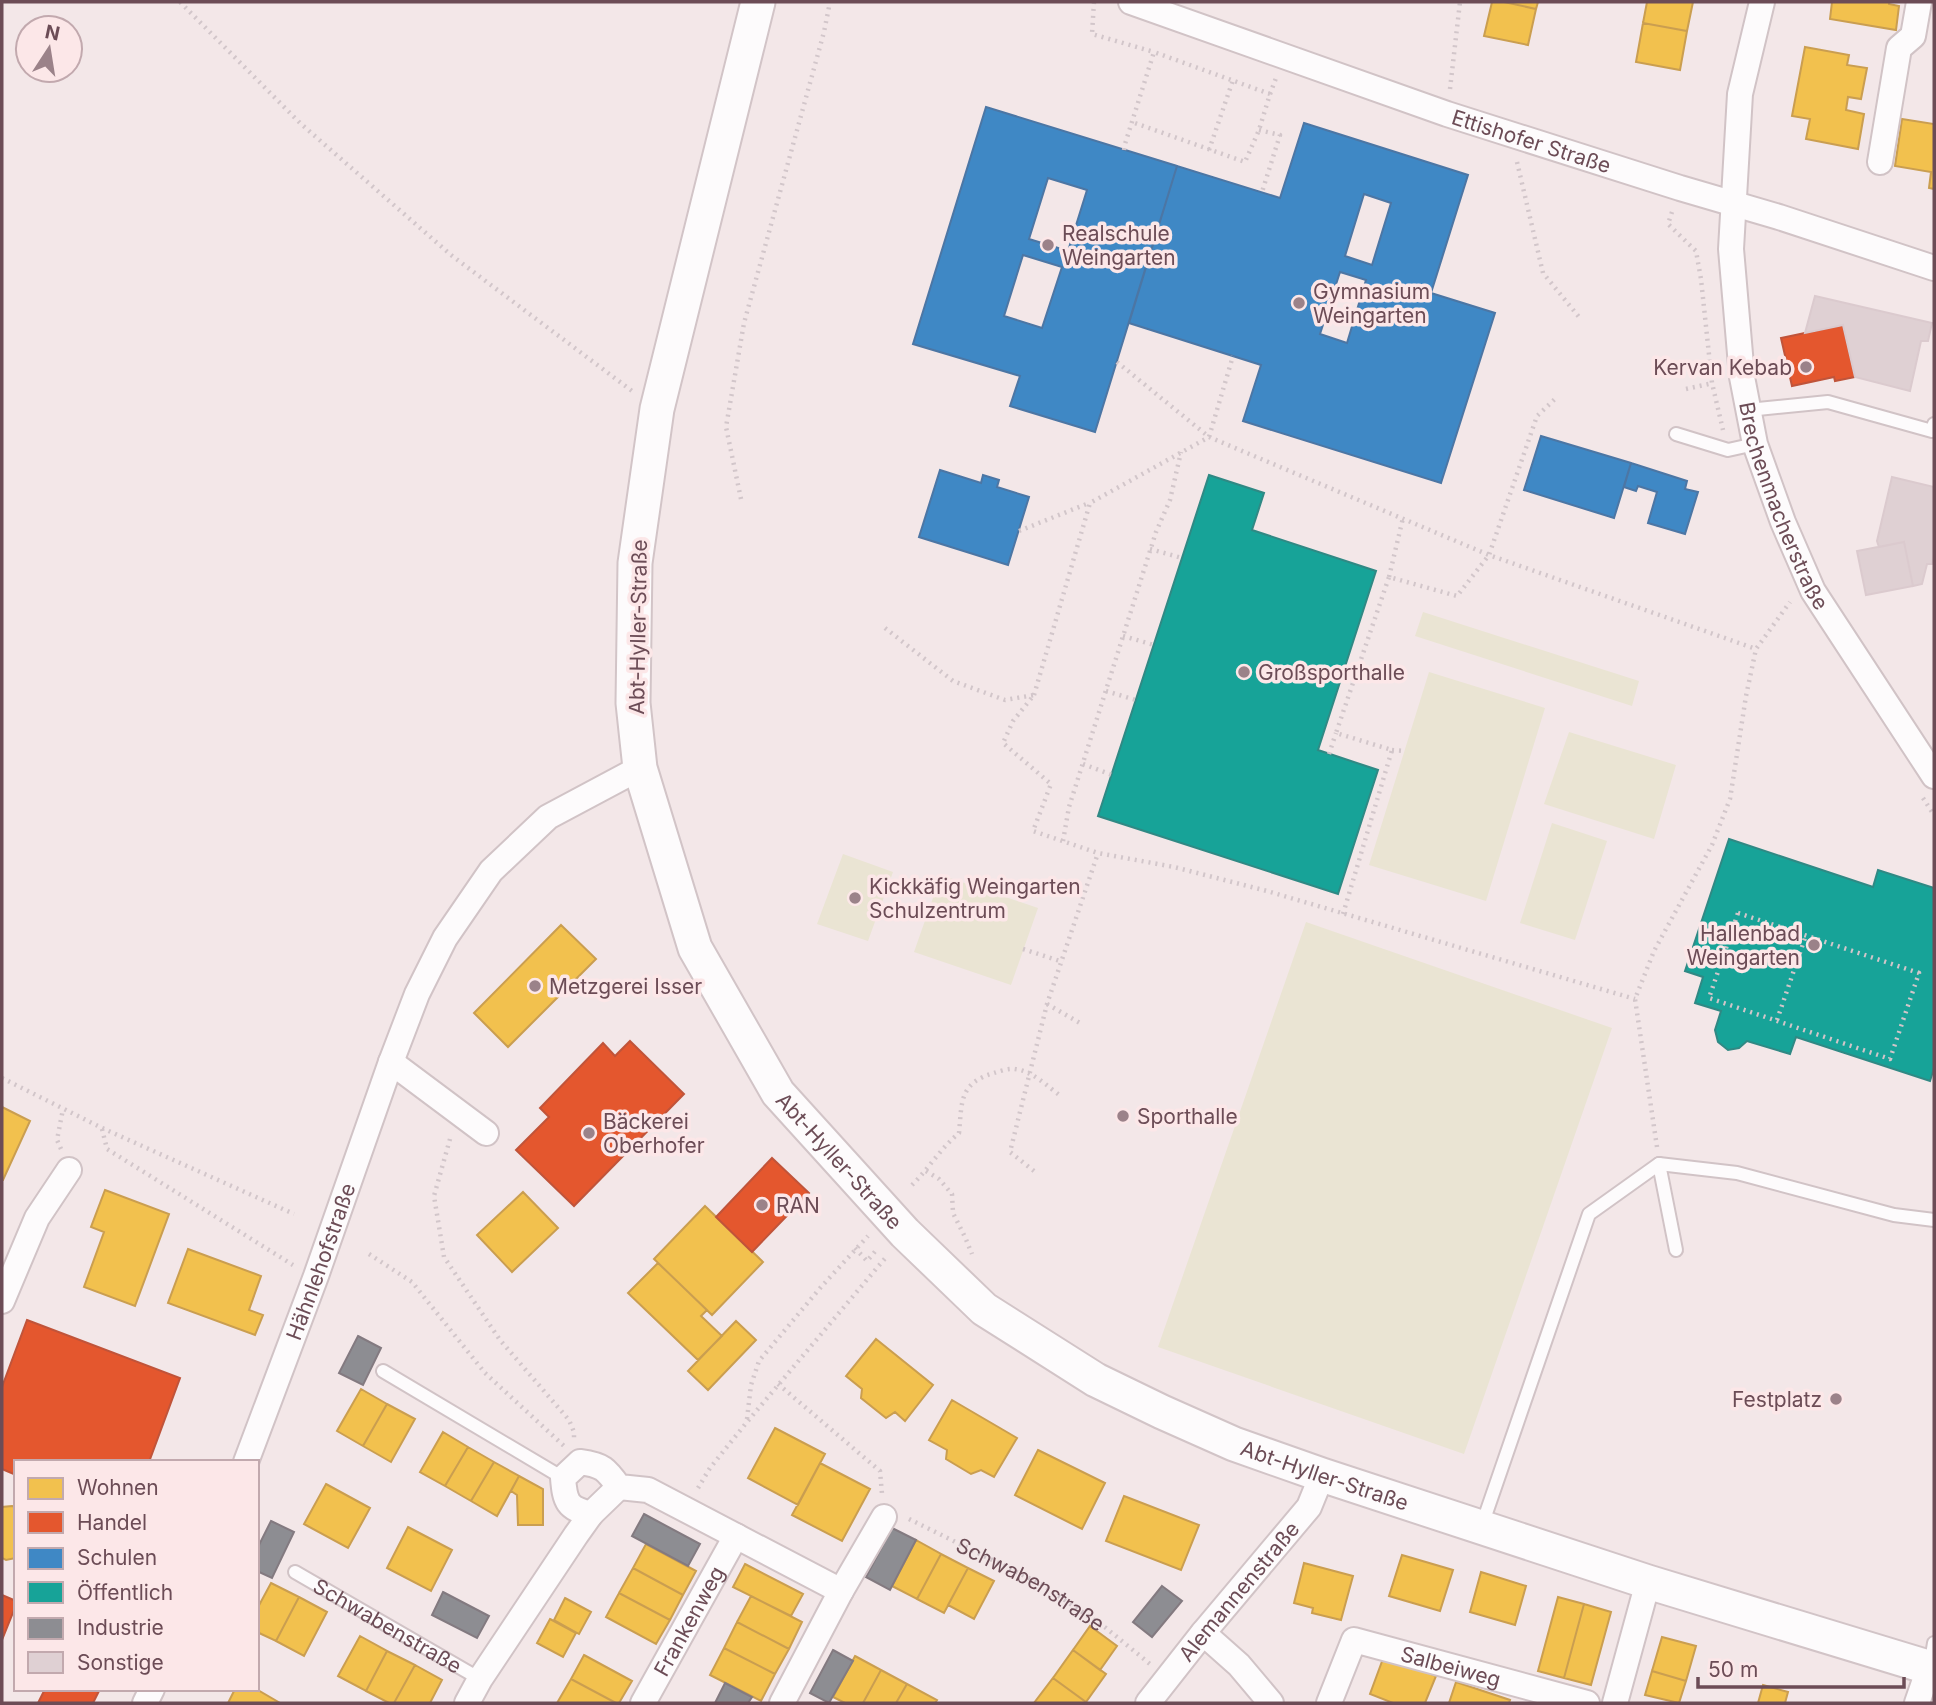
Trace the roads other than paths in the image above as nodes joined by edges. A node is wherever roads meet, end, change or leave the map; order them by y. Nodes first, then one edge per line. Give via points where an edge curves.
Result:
1 (758, 2) edge
2 (1131, 2) edge
3 (1762, 2) edge
4 (1919, 2) edge
5 (1880, 162) dead end
6 (1734, 204) junction
7 (1934, 268) edge
8 (1748, 410) junction
9 (1934, 424) edge
10 (1675, 434) dead end
11 (1755, 444) junction
12 (640, 768) junction
13 (1934, 776) edge
14 (391, 1062) junction
15 (486, 1133) dead end
16 (1659, 1164) junction
17 (69, 1170) road end
18 (1934, 1220) edge
19 (1676, 1250) dead end
20 (2, 1301) edge
21 (383, 1371) dead end
22 (247, 1460) edge
23 (572, 1465) junction
24 (1322, 1475) junction
25 (619, 1487) junction
26 (592, 1514) junction
27 (884, 1517) road end
28 (1481, 1527) junction
29 (736, 1536) junction
30 (295, 1572) dead end
31 (1648, 1582) junction
32 (841, 1591) junction
33 (1203, 1633) junction
34 (1933, 1660) edge
35 (481, 1679) junction
36 (467, 1703) edge
37 (643, 1703) edge
38 (782, 1703) edge
39 (1148, 1703) edge
40 (1271, 1703) edge
41 (1329, 1703) edge
42 (1587, 1703) edge
43 (1615, 1703) edge
44 (1917, 1703) edge

1 - 12 street, Abt-Hyller-Straße via 657,409 635,563 633,703
2 - 6 street, Ettishofer Straße via 1447,114
3 - 6 street, Brechenmacherstraße via 1740,94
4 - 5 street via 1913,36 1899,48
6 - 7 street, Ettishofer Straße
6 - 8 street, Brechenmacherstraße via 1731,249
8 - 9 lane via 1828,402 1932,431
8 - 11 street, Brechenmacherstraße
10 - 11 lane via 1728,450
11 - 13 street, Brechenmacherstraße via 1813,591
12 - 14 street, Hähnlehofstraße via 548,817 491,871 445,938
12 - 24 street, Abt-Hyller-Straße via 695,948 778,1093 889,1232 985,1309 1096,1380 1234,1444
14 - 15 street
14 - 22 street, Hähnlehofstraße
16 - 18 lane via 1737,1172 1894,1215
16 - 19 lane
16 - 28 lane via 1589,1214
17 - 20 street via 13,1262
21 - 23 lane
23 - 25 street via 597,1464
23 - 26 street via 565,1497 575,1511
24 - 28 street, Abt-Hyller-Straße
24 - 33 street, Alemannenstraße via 1309,1507
25 - 26 street, Schwabenstraße
25 - 29 street via 648,1490
26 - 35 street, Schwabenstraße
27 - 32 street
28 - 31 street, Abt-Hyller-Straße
29 - 32 street
29 - 37 street, Frankenweg
30 - 35 lane, Schwabenstraße
31 - 34 street, Abt-Hyller-Straße
31 - 43 street
32 - 38 street
33 - 39 street, Alemannenstraße
33 - 40 street via 1239,1665
34 - 44 street
35 - 36 street, Schwabenstraße
41 - 42 street, Salbeiweg via 1354,1640

